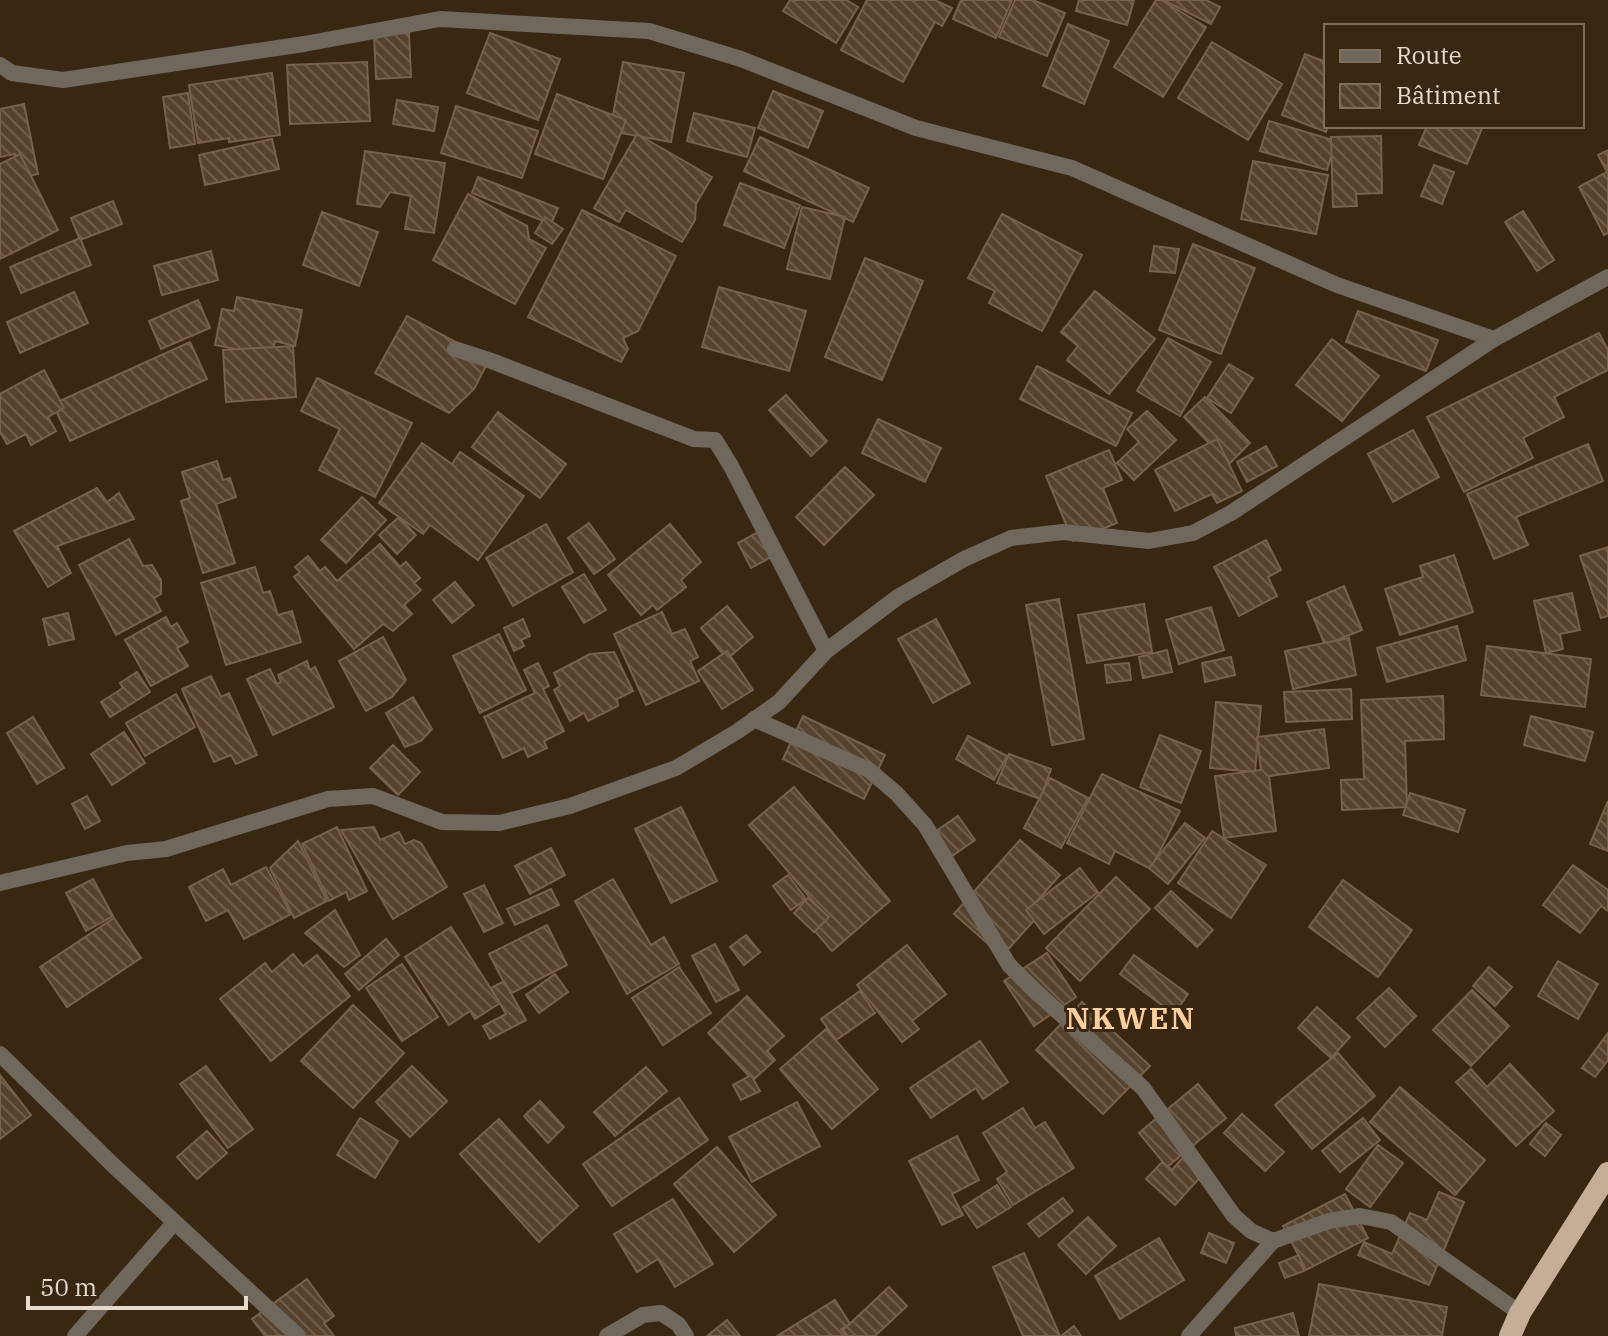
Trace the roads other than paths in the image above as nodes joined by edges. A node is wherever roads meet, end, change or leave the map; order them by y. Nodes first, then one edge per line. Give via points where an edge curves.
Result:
1 (0, 65) edge
2 (1608, 277) edge
3 (1494, 339) junction
4 (455, 349) dead end
5 (826, 651) junction
6 (754, 719) junction
7 (0, 883) edge
8 (0, 1054) edge
9 (1608, 1173) edge
10 (174, 1223) junction
11 (1273, 1241) junction
12 (1520, 1313) junction
13 (75, 1336) edge
14 (298, 1336) edge
15 (607, 1336) edge
16 (686, 1336) edge
17 (1189, 1336) edge
18 (1510, 1336) edge

1 - 3 street via 12,73 63,80 440,19 649,31 741,59 916,128 1072,168 1337,285
2 - 3 street
3 - 5 street via 1193,533 1149,541 1063,532 1011,538 898,597
4 - 5 street via 694,439 715,440
5 - 6 street via 779,702
6 - 7 street via 676,768 570,806 499,823 442,822 373,796 328,799 166,849
6 - 11 street via 869,770 897,794 925,825 1009,965 1143,1088 1234,1216
8 - 10 street
9 - 12 highway
10 - 13 street
10 - 14 street
11 - 12 street via 1360,1216 1391,1222
11 - 17 street
12 - 18 highway
15 - 16 street via 643,1315 661,1313

